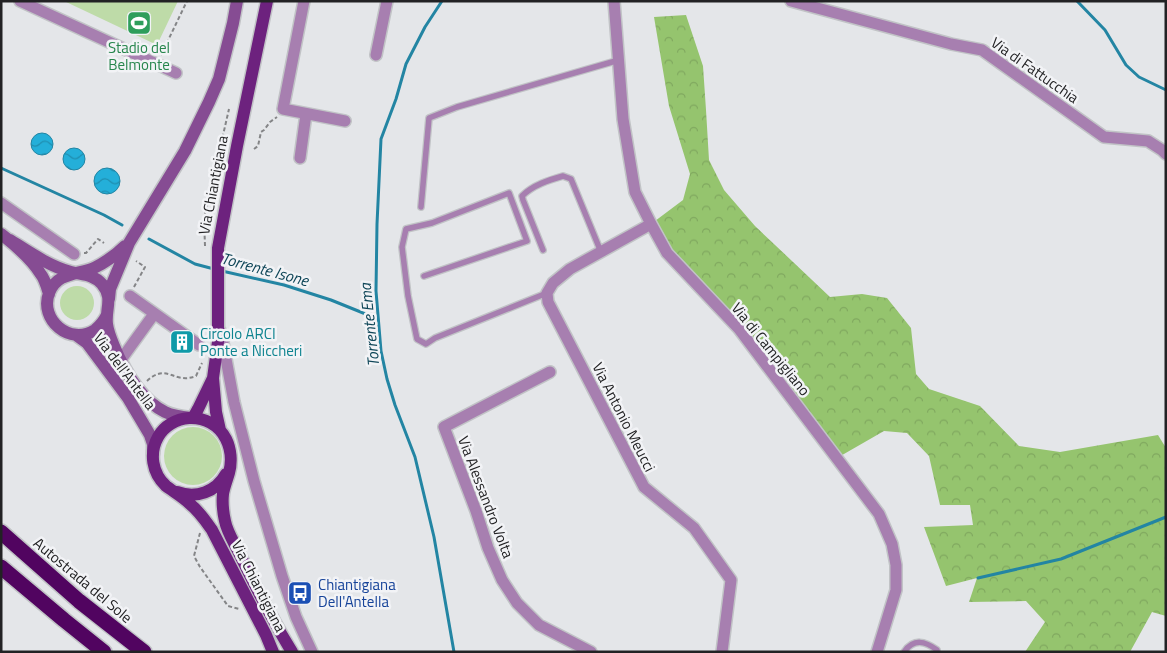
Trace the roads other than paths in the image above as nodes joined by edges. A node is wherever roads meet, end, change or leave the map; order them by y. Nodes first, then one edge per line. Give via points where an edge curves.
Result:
1 (20, 1) edge
2 (238, 1) edge
3 (267, 1) edge
4 (304, 1) edge
5 (387, 1) edge
6 (614, 1) edge
7 (791, 1) edge
8 (376, 55) dead end
9 (619, 60) junction
10 (176, 73) dead end
11 (306, 114) junction
12 (345, 121) dead end
13 (1166, 154) edge
14 (300, 158) dead end
15 (1, 203) edge
16 (421, 207) dead end
17 (652, 224) junction
18 (5, 237) edge
19 (129, 242) junction
20 (543, 250) dead end
21 (601, 252) junction
22 (74, 254) road end
23 (79, 273) junction
24 (424, 276) dead end
25 (547, 293) junction
26 (49, 294) junction
27 (130, 296) road end
28 (108, 299) junction
29 (154, 314) junction
30 (107, 315) junction
31 (218, 317) junction
32 (76, 334) junction
33 (199, 346) dead end
34 (120, 361) junction
35 (550, 372) dead end
36 (213, 378) junction
37 (192, 418) junction
38 (220, 430) junction
39 (153, 456) junction
40 (230, 456) junction
41 (251, 471) junction
42 (175, 492) junction
43 (1, 532) edge
44 (1, 567) edge
45 (104, 652) edge
46 (144, 652) edge
47 (274, 652) edge
48 (292, 652) edge
49 (312, 652) edge
50 (591, 652) edge
51 (722, 652) edge
52 (877, 652) edge
53 (904, 652) edge
54 (937, 652) edge

1 - 10 street
2 - 19 main road via 219,79 209,102 185,151
3 - 31 main road, Via Chiantigiana via 222,222 217,262
4 - 11 street via 283,109
5 - 8 street
6 - 9 street, Via di Campigliano
7 - 13 street, Via di Fattucchia via 982,50 1104,137 1148,141
9 - 16 lane via 429,118
9 - 17 street, Via di Campigliano via 623,119 635,192
11 - 12 street
11 - 14 street
15 - 22 street
17 - 21 street
17 - 52 street, Via di Campigliano via 667,253 739,329 879,514 892,544 896,590
18 - 23 main road, Via dell'Antella via 56,267
18 - 26 main road, Via dell'Antella via 40,272
19 - 23 main road via 108,261
19 - 28 main road
20 - 21 lane via 522,196 528,190 563,176 571,179
21 - 25 street via 570,269 553,282
23 - 26 main road via 58,280
23 - 28 main road, Via dell'Antella via 96,279
24 - 25 lane via 526,241 509,193 432,223 406,229 402,247 417,339 426,344
25 - 51 street, Via Antonio Meucci via 548,302 644,487 694,528 732,580
26 - 32 main road, Via dell'Antella via 48,308 52,321 63,330
27 - 29 street
28 - 30 main road, Via dell'Antella
29 - 33 street
29 - 34 street
30 - 32 main road, Via dell'Antella via 95,330
30 - 34 main road, Via dell'Antella via 107,326
31 - 36 main road, Via Chiantigiana
31 - 41 street
32 - 39 main road, Via dell'Antella via 87,343 128,398 150,435
34 - 37 main road, Via dell'Antella via 152,403 165,412
35 - 50 street, Via Alessandro Volta via 444,427 488,548 502,580 517,603 539,624
36 - 37 main road, Via Chiantigiana
36 - 38 main road, Via Chiantigiana
37 - 38 main road via 208,422
37 - 39 main road via 177,421 163,430
38 - 40 main road, Via Chiantigiana via 227,441
39 - 42 main road, Via Chiantigiana via 158,476
40 - 41 street via 242,459
40 - 42 main road via 225,476 214,488 196,495
40 - 48 main road, Via Chiantigiana via 222,504 225,522 253,584
41 - 49 street via 282,576
42 - 47 main road, Via Chiantigiana via 196,509 212,530
43 - 46 highway, Autostrada del Sole via 79,601
44 - 45 highway
53 - 54 lane via 908,646 918,642 928,643

